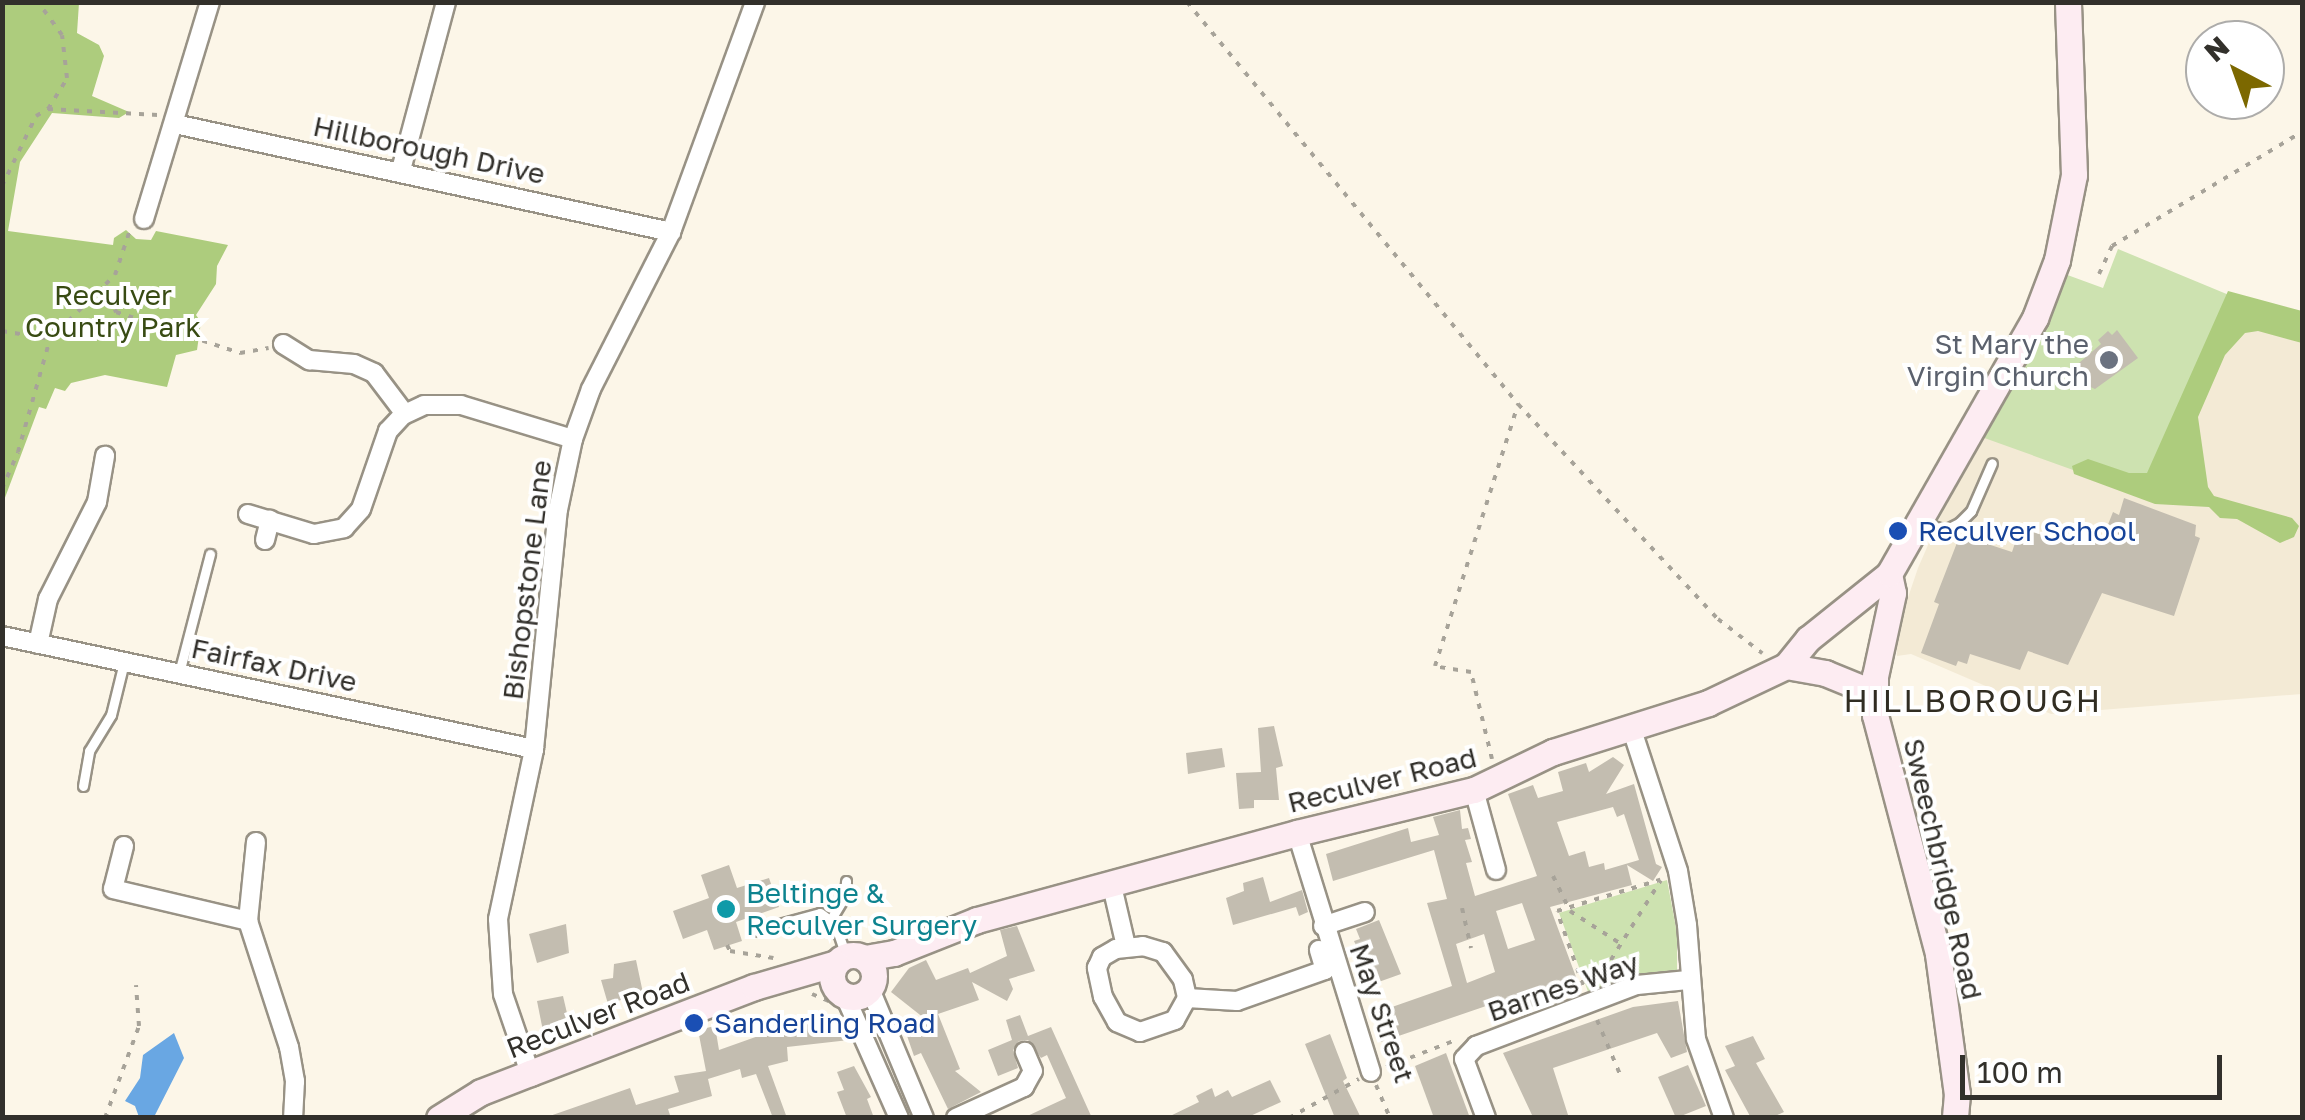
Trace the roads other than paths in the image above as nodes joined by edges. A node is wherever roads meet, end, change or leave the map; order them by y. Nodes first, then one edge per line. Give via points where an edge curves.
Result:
1 (210, 2) edge
2 (446, 2) edge
3 (755, 2) edge
4 (2068, 2) edge
5 (174, 124) junction
6 (401, 170) junction
7 (144, 219) road end
8 (671, 232) junction
9 (283, 344) road end
10 (406, 414) junction
11 (572, 439) junction
12 (106, 456) dead end
13 (1992, 464) dead end
14 (248, 514) dead end
15 (270, 520) junction
16 (1921, 522) junction
17 (265, 540) dead end
18 (210, 554) dead end
19 (1889, 574) junction
20 (2, 636) edge
21 (38, 644) junction
22 (124, 662) junction
23 (1786, 666) junction
24 (179, 674) junction
25 (1874, 694) junction
26 (1631, 727) junction
27 (534, 748) junction
28 (84, 786) dead end
29 (1486, 786) junction
30 (1296, 833) junction
31 (256, 842) dead end
32 (124, 846) dead end
33 (1496, 870) dead end
34 (846, 881) dead end
35 (1112, 886) junction
36 (1365, 912) dead end
37 (831, 919) junction
38 (248, 921) junction
39 (1318, 928) junction
40 (753, 931) dead end
41 (1126, 946) junction
42 (853, 976) junction
43 (1688, 980) junction
44 (1187, 998) junction
45 (1025, 1052) dead end
46 (530, 1072) junction
47 (1371, 1072) road end
48 (1722, 1113) edge
49 (294, 1118) edge
50 (440, 1118) edge
51 (900, 1118) edge
52 (924, 1118) edge
53 (956, 1118) edge
54 (1486, 1118) edge
55 (1955, 1118) edge

1 - 5 street
2 - 6 street
3 - 8 street, Bishopstone Lane
4 - 16 street via 2074,175 2058,260 2035,318
5 - 6 street, Hillborough Drive
5 - 7 street
6 - 8 street, Hillborough Drive
8 - 11 street, Bishopstone Lane
9 - 10 street via 309,360 374,373
10 - 11 street via 448,402
10 - 15 street via 382,440 351,523 325,534
11 - 27 street, Bishopstone Lane via 558,510
12 - 21 street via 97,502 48,598
13 - 16 lane via 1959,523 1945,530
14 - 15 street
15 - 17 street
16 - 19 street
18 - 24 lane
19 - 23 street via 1808,639
19 - 25 street via 1893,593
20 - 21 street, Fairfax Drive
21 - 22 street, Fairfax Drive
22 - 24 street, Fairfax Drive
22 - 28 lane via 111,715 88,751
23 - 25 street via 1825,673
23 - 26 street, Reculver Road via 1708,703
24 - 27 street, Fairfax Drive
25 - 55 street, Sweechbridge Road via 1938,954
26 - 29 street, Reculver Road via 1553,752
26 - 43 street via 1687,925
27 - 46 street, Bishopstone Lane via 500,895 497,942 510,1021
29 - 30 street, Reculver Road
29 - 33 street
30 - 35 street, Reculver Road
30 - 39 street, May Street
31 - 38 street
32 - 38 street via 113,889
34 - 37 lane
35 - 41 street
35 - 42 street, Reculver Road via 977,920
36 - 39 street, May Street
37 - 40 lane via 813,912
37 - 42 lane
38 - 49 street via 289,1047
39 - 44 street via 1325,970 1237,1001
39 - 47 street, May Street
41 - 44 street via 1163,952 1184,980
41 - 44 street via 1102,957 1097,968 1103,998 1121,1026 1156,1030 1175,1020
42 - 46 street, Reculver Road via 780,970
42 - 51 street
42 - 52 street
43 - 48 street via 1699,1055
43 - 54 street, Barnes Way via 1637,985 1588,1000 1476,1046 1464,1059
45 - 53 street via 1033,1071 1024,1087
46 - 50 street, Reculver Road

